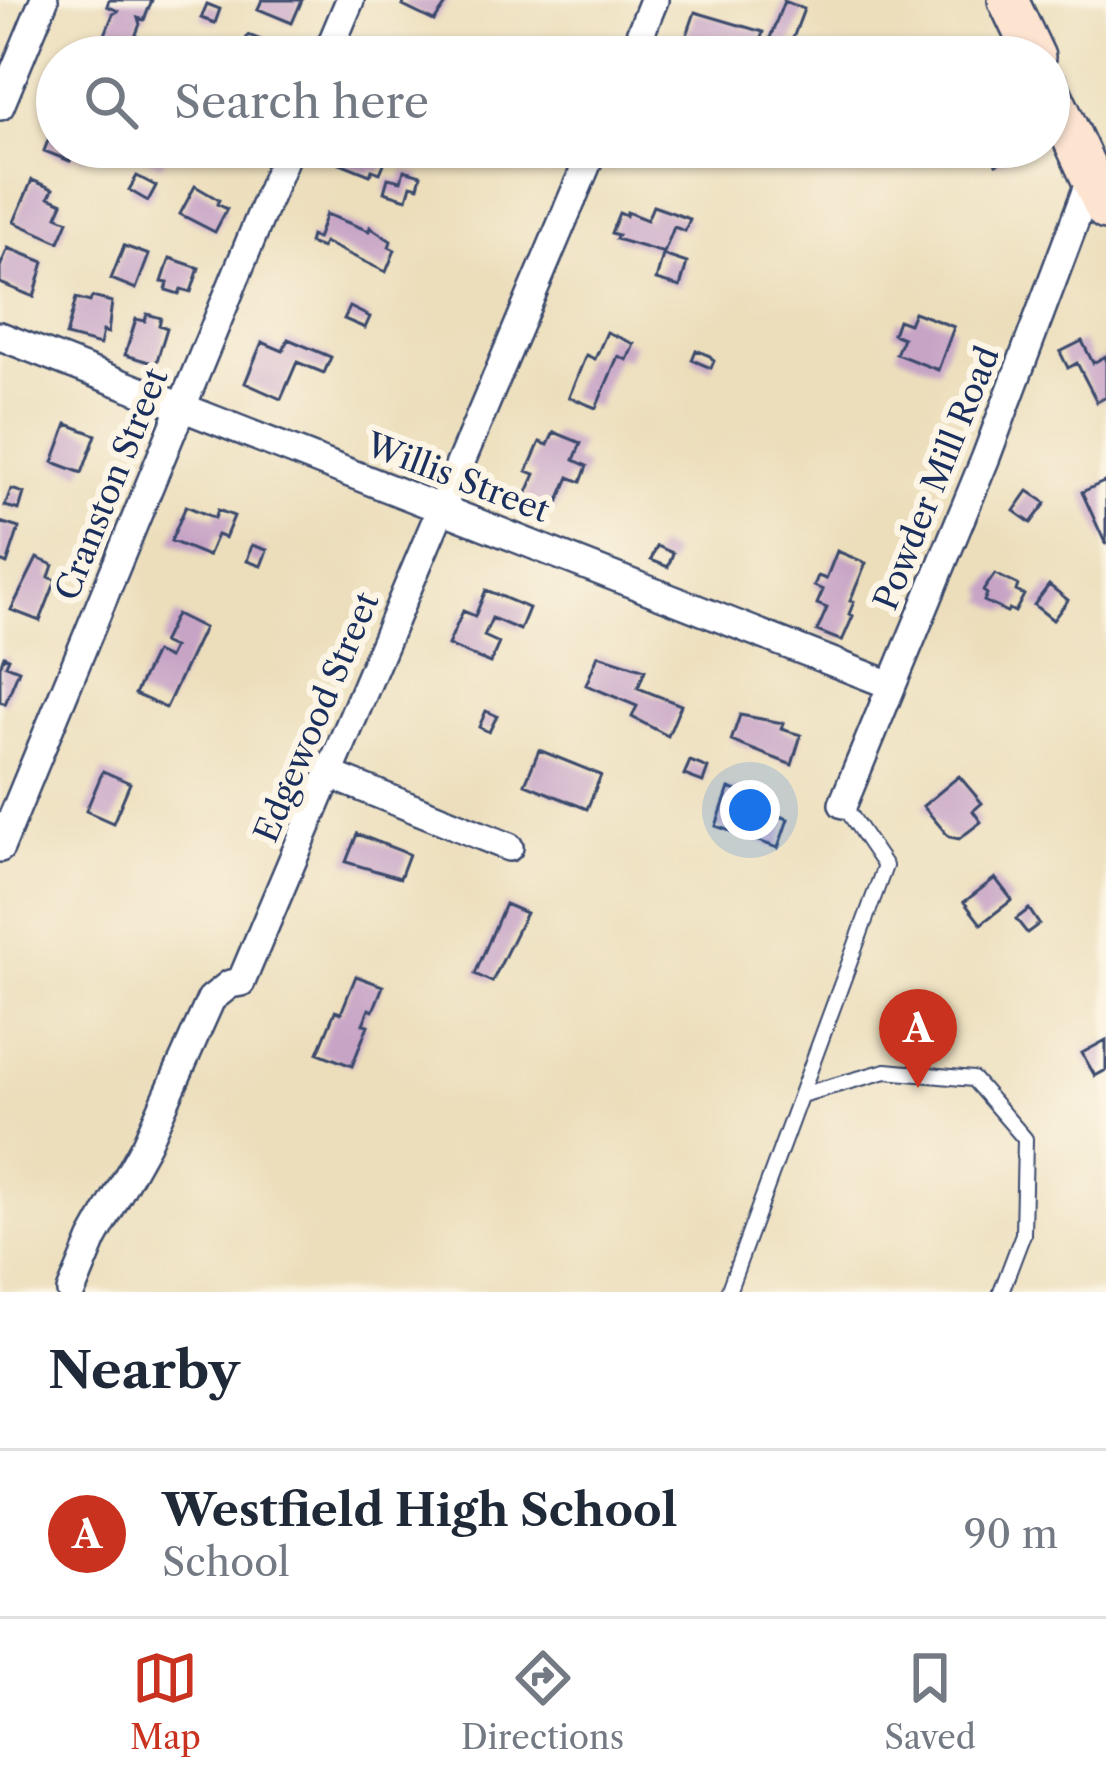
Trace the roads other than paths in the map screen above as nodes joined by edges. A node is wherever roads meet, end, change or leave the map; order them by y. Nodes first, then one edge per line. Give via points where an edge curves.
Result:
1 (44, 0) edge
2 (350, 0) edge
3 (654, 0) edge
4 (1008, 0) edge
5 (335, 36) edge
6 (639, 36) edge
7 (1024, 36) edge
8 (0, 106) edge
9 (1070, 133) edge
10 (280, 168) edge
11 (585, 168) edge
12 (1099, 194) edge
13 (0, 336) edge
14 (181, 407) junction
15 (444, 509) junction
16 (891, 685) junction
17 (331, 775) junction
18 (843, 804) joint
19 (509, 847) dead end
20 (0, 848) edge
21 (801, 1095) junction
22 (71, 1292) edge
23 (728, 1292) edge
24 (1000, 1292) edge

1 - 8 street
2 - 5 street
3 - 6 street
4 - 7 main road
9 - 12 main road
10 - 14 street, Cranston Street
11 - 15 street, Edgewood Street
12 - 16 street, Powder Mill Road
13 - 14 street, Willis Street
14 - 15 street, Willis Street
14 - 20 street, Cranston Street
15 - 16 street, Willis Street
15 - 17 street, Edgewood Street
16 - 18 street, Powder Mill Road
17 - 19 street
17 - 22 street, Edgewood Street via 241,982 211,999
18 - 21 lane via 886,866
21 - 23 lane
21 - 24 lane via 886,1071 973,1079 1025,1139 1023,1234

